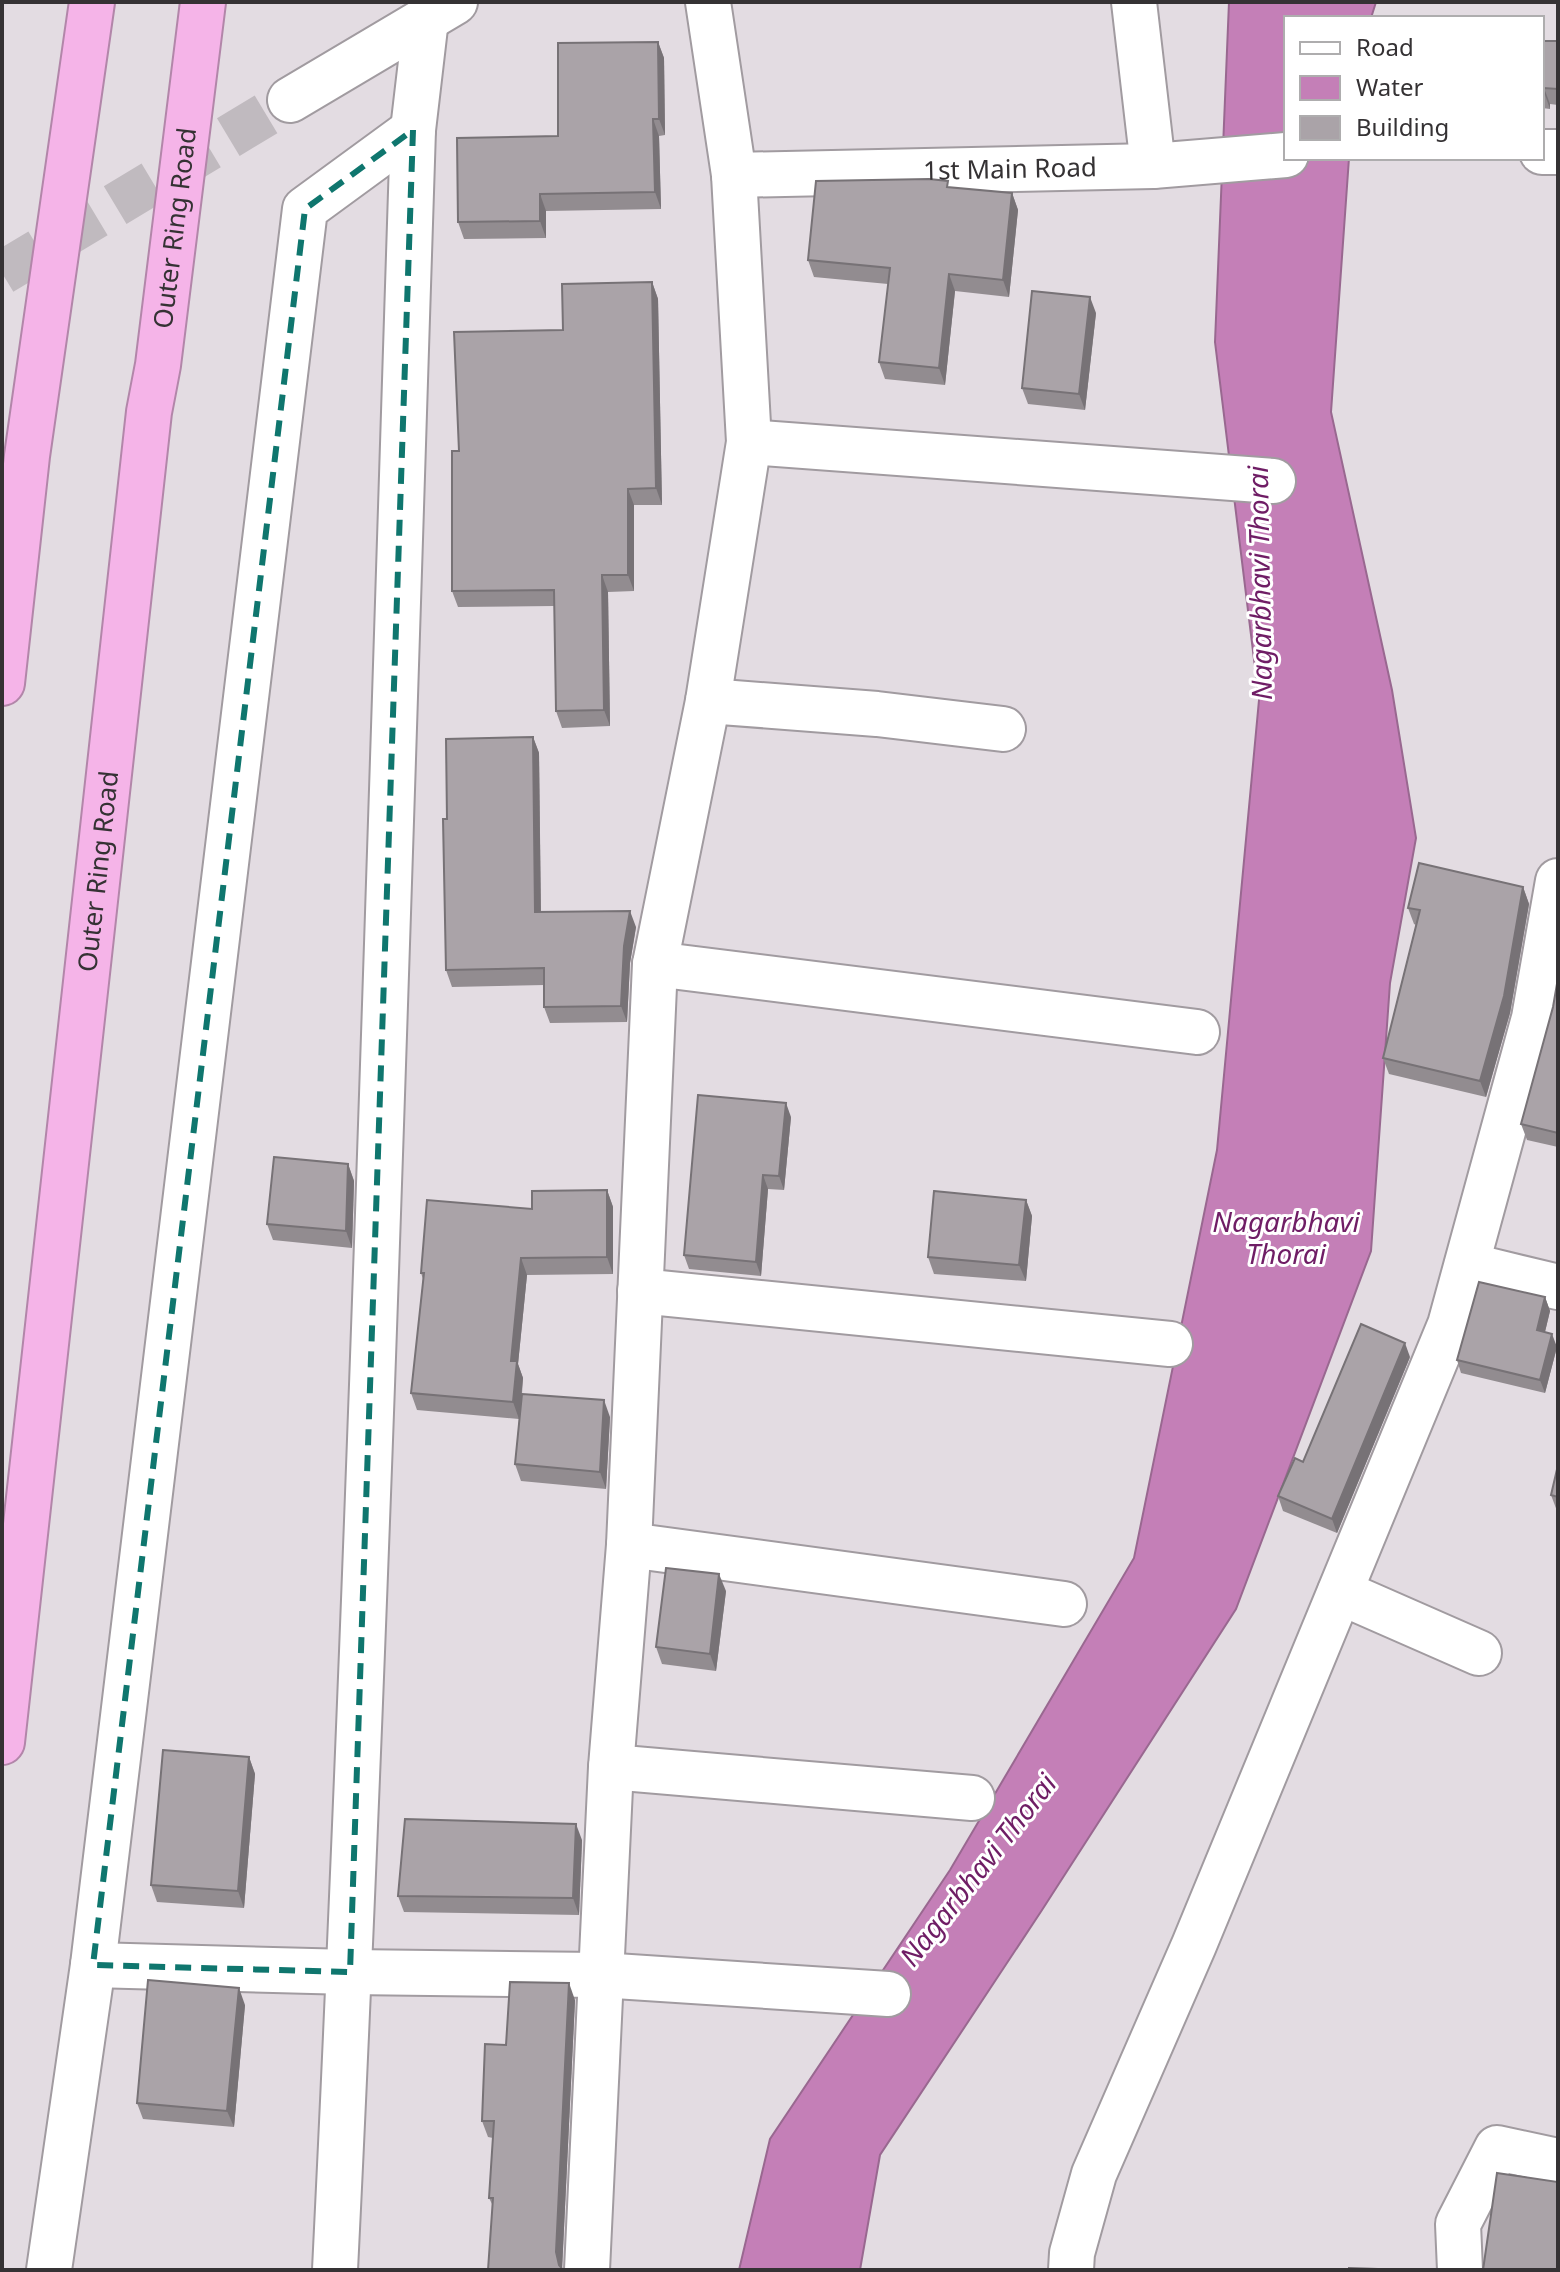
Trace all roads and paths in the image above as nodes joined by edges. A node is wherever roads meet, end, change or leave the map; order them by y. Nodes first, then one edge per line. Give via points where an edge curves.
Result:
1 (92, 2) edge
2 (203, 2) edge
3 (708, 2) edge
4 (1134, 2) edge
5 (441, 10) edge
6 (290, 100) tunnel mouth
7 (413, 130) junction
8 (1284, 155) edge
9 (1153, 166) junction
10 (734, 175) junction
11 (749, 442) junction
12 (1273, 481) dead end
13 (2, 683) edge
14 (708, 701) junction
15 (1003, 729) dead end
16 (1558, 881) edge
17 (655, 964) junction
18 (1546, 1020) edge
19 (1197, 1032) dead end
20 (1467, 1265) junction
21 (1558, 1287) edge
22 (640, 1291) junction
23 (1170, 1344) dead end
24 (629, 1545) junction
25 (1340, 1592) junction
26 (1064, 1604) dead end
27 (1479, 1653) dead end
28 (2, 1742) edge
29 (611, 1767) junction
30 (972, 1798) dead end
31 (93, 1965) junction
32 (350, 1972) junction
33 (600, 1975) junction
34 (888, 1994) dead end
35 (1558, 2161) edge
36 (49, 2270) edge
37 (335, 2270) edge
38 (587, 2270) edge
39 (1071, 2270) edge
40 (1460, 2270) edge

1 - 13 highway via 27,456
2 - 28 highway, Outer Ring Road via 149,412
3 - 10 street
4 - 9 street
5 - 6 street
5 - 7 street
7 - 31 street via 305,209
7 - 32 street
8 - 9 street, 1st Main Road
9 - 10 street, 1st Main Road
10 - 11 street
11 - 12 street
11 - 14 street
14 - 15 street
14 - 17 street
16 - 18 street
17 - 19 street
17 - 22 street
18 - 20 street
20 - 21 street
20 - 25 street via 1450,1325
22 - 23 street
22 - 24 street
24 - 26 street
24 - 29 street
25 - 27 street
25 - 39 street via 1094,2174
29 - 30 street
29 - 33 street
31 - 32 street
31 - 36 street
32 - 33 street
32 - 37 street
33 - 34 street
33 - 38 street
35 - 40 street via 1497,2148 1458,2224

